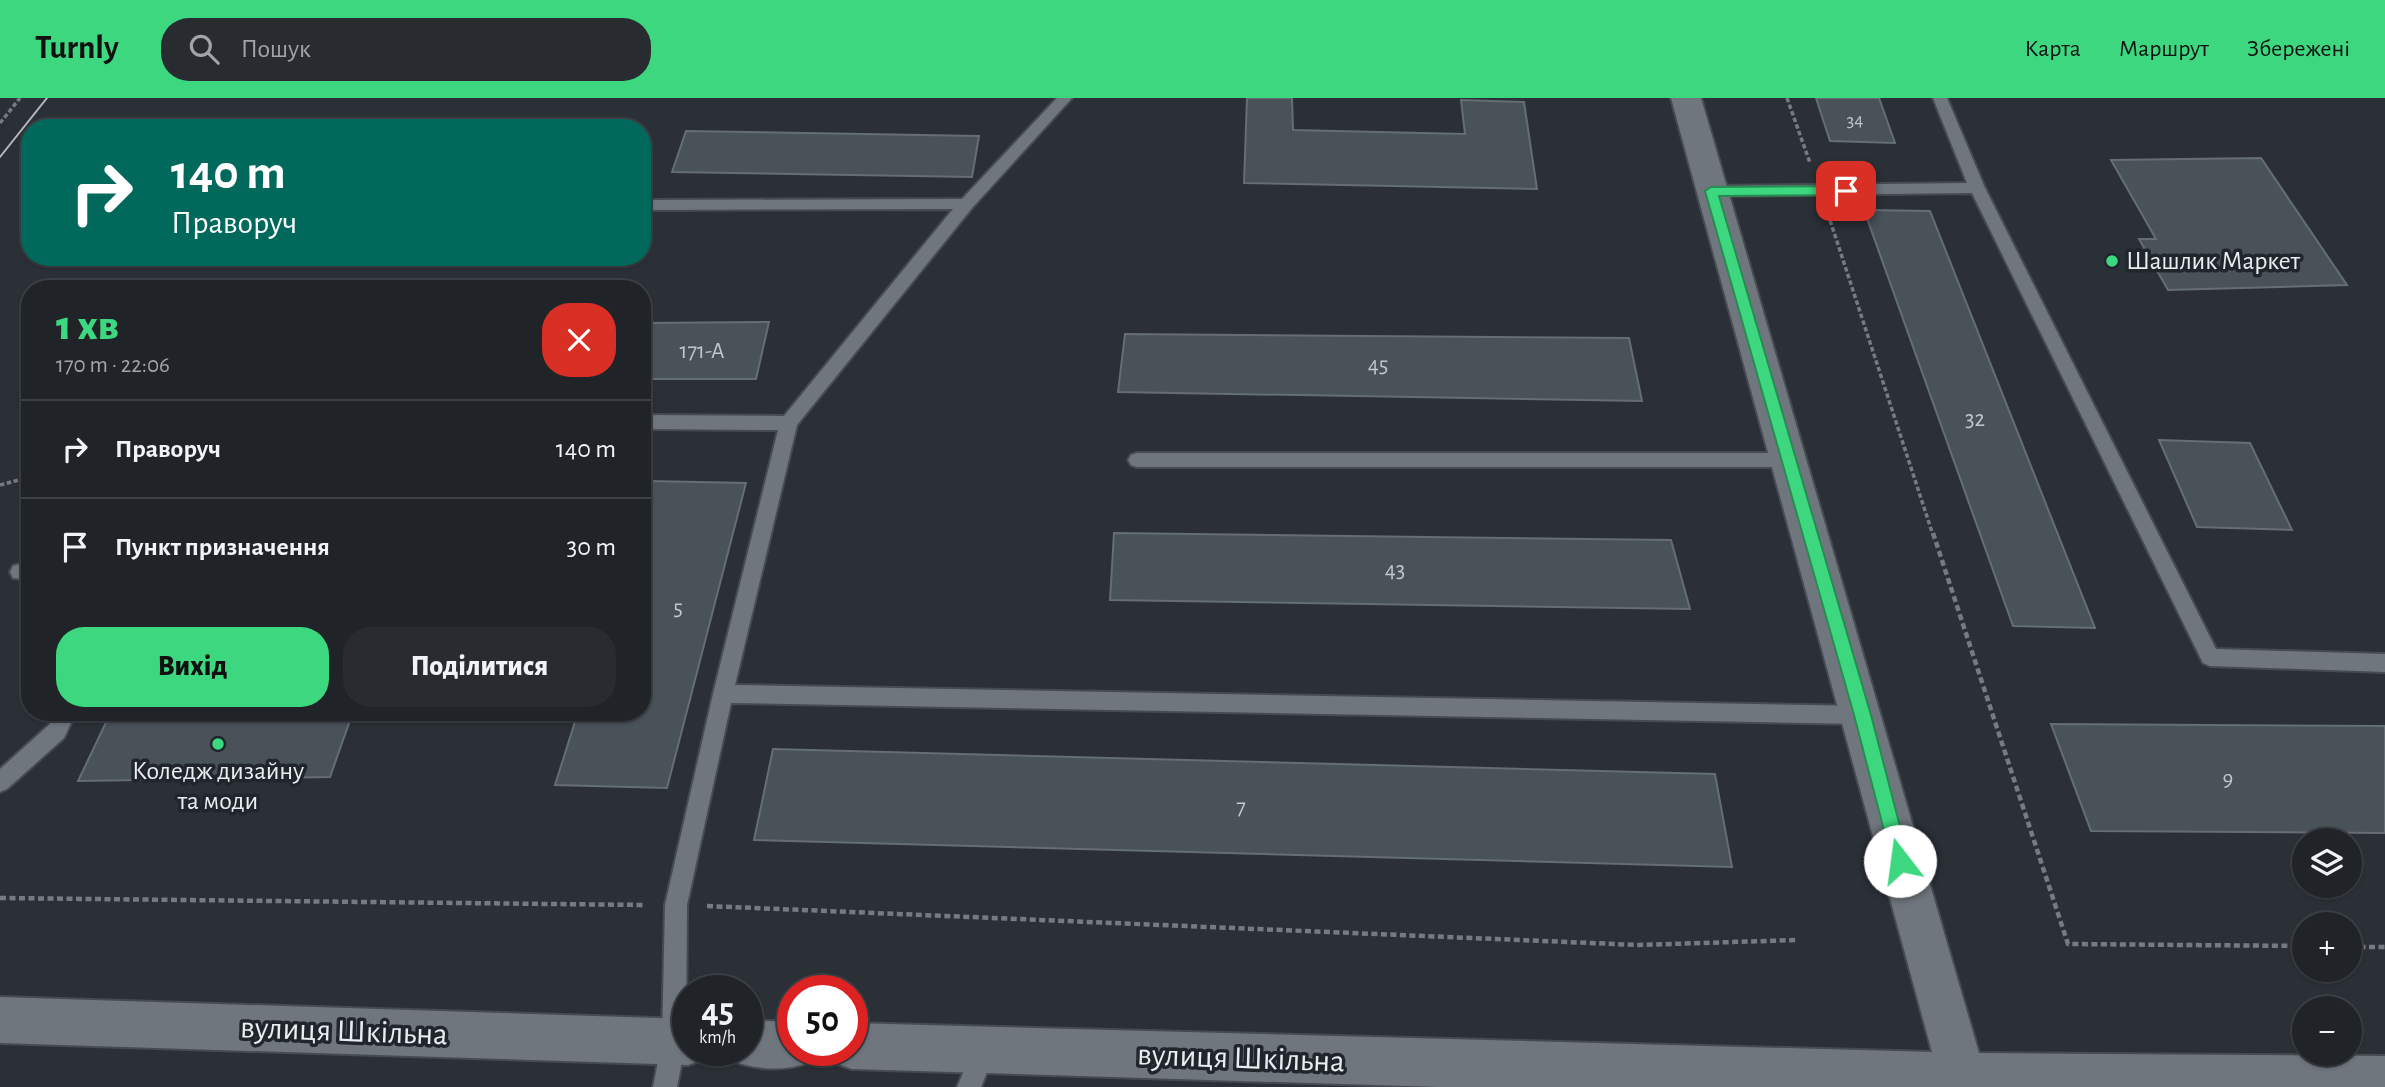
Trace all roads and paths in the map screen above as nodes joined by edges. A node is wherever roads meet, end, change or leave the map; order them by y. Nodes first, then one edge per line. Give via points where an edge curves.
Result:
1 (19, 98) edge
2 (1065, 98) edge
3 (1686, 98) edge
4 (1787, 98) edge
5 (1940, 98) edge
6 (0, 122) edge
7 (1977, 188) junction
8 (1711, 191) junction
9 (1820, 191) junction
10 (966, 204) junction
11 (651, 205) edge
12 (651, 422) edge
13 (789, 423) junction
14 (1137, 460) dead end
15 (1789, 460) junction
16 (21, 479) edge
17 (0, 485) edge
18 (2385, 663) edge
19 (723, 694) junction
20 (1862, 715) junction
21 (62, 721) edge
22 (0, 782) edge
23 (0, 898) edge
24 (676, 905) junction
25 (1797, 940) dead end
26 (2292, 946) edge
27 (2362, 947) edge
28 (2385, 947) edge
29 (679, 975) edge
30 (0, 1020) edge
31 (672, 1041) edge
32 (868, 1049) edge
33 (672, 1065) edge
34 (977, 1069) edge
35 (2385, 1080) edge
36 (1964, 1082) edge
37 (664, 1087) edge

1 - 6 path
2 - 10 lane
3 - 8 main road
4 - 9 path
5 - 7 lane
7 - 9 lane
7 - 18 lane via 2210,657
8 - 9 lane
8 - 15 main road
9 - 26 path via 2068,944
10 - 11 lane
10 - 13 lane
12 - 13 lane
13 - 19 lane
14 - 15 lane
15 - 20 main road
16 - 17 path
19 - 20 lane
19 - 24 lane
20 - 36 main road
21 - 22 lane via 57,731
23 - 24 path
24 - 25 path via 1639,945
24 - 29 lane
27 - 28 path
30 - 31 main road, вулиця Шкільна
32 - 34 main road, вулиця Шкільна
33 - 37 lane
34 - 36 main road, вулиця Шкільна
35 - 36 main road, вулиця Шкільна

